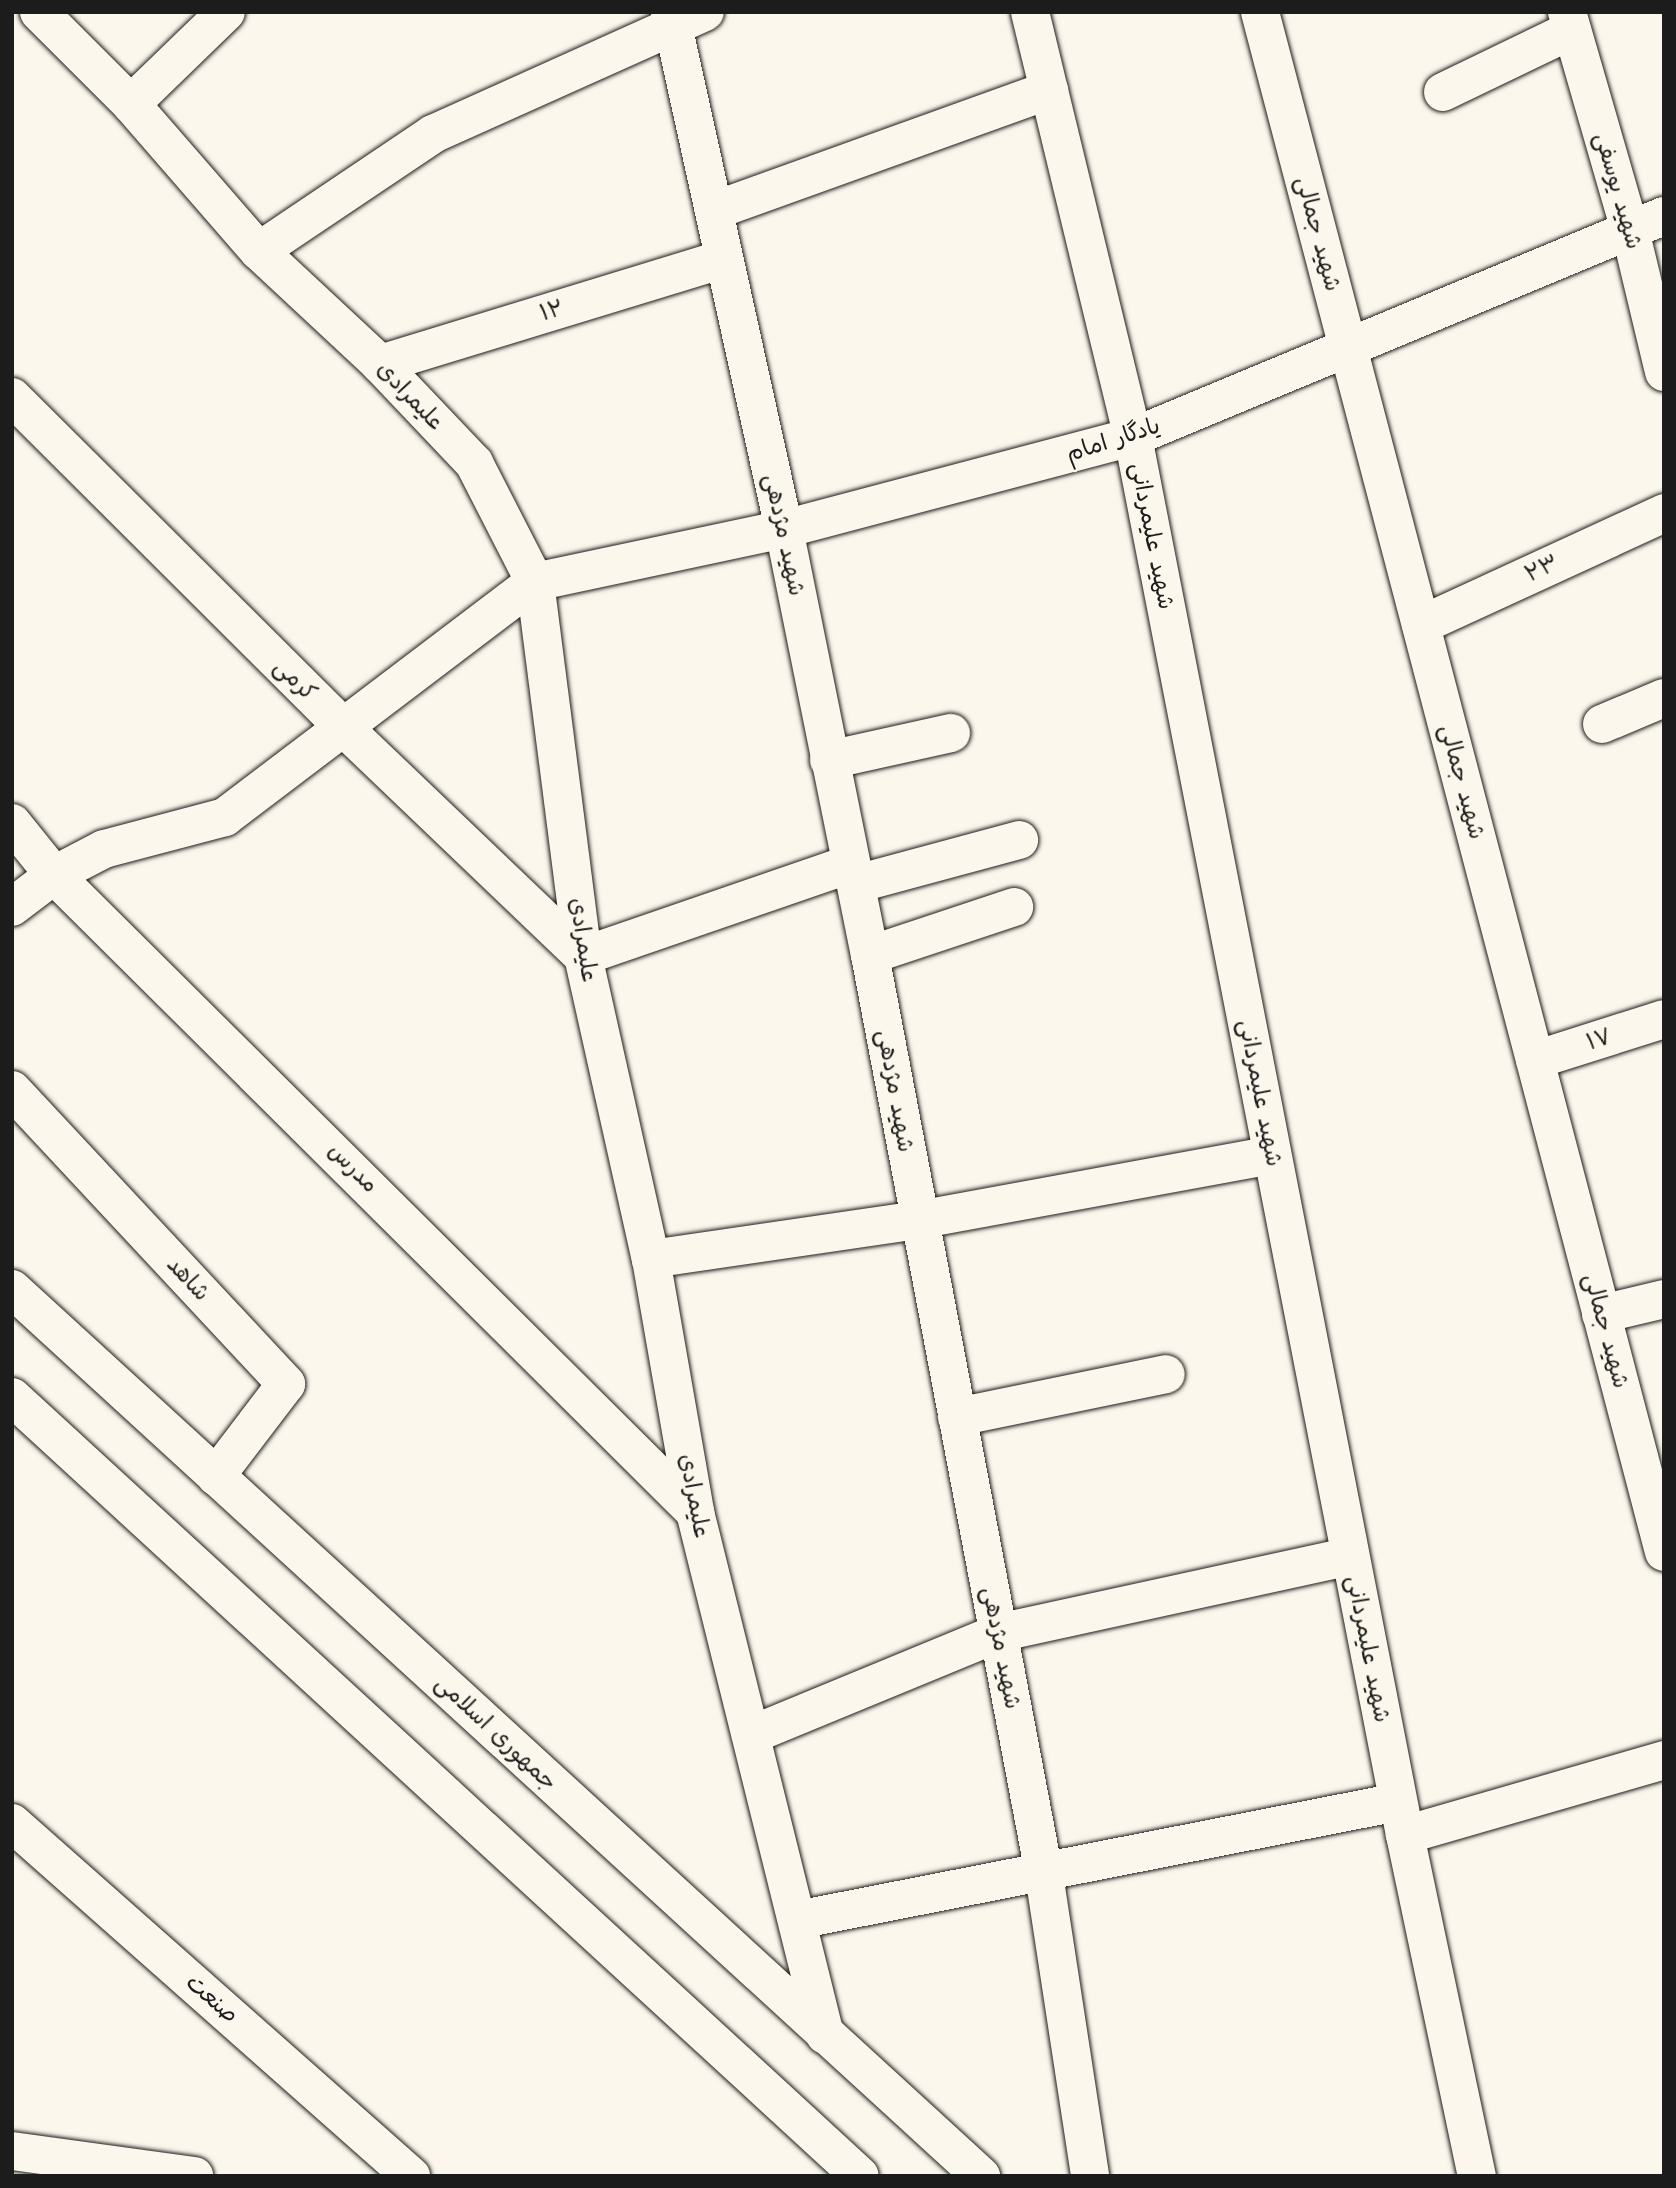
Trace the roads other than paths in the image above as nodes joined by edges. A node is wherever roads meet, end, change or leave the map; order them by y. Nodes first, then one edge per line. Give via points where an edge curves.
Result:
1 (39, 12) edge
2 (226, 12) edge
3 (1030, 12) edge
4 (1260, 12) edge
5 (682, 16) edge
6 (1570, 21) edge
7 (1049, 90) junction
8 (1443, 92) dead end
9 (131, 104) junction
10 (716, 210) junction
11 (1647, 223) edge
12 (259, 251) junction
13 (723, 258) junction
14 (1347, 346) junction
15 (380, 363) junction
16 (1664, 372) edge
17 (12, 397) edge
18 (1133, 438) junction
19 (1664, 513) edge
20 (784, 529) junction
21 (535, 582) junction
22 (1420, 625) junction
23 (1664, 698) edge
24 (1602, 724) dead end
25 (343, 727) junction
26 (951, 733) dead end
27 (829, 760) junction
28 (12, 823) edge
29 (1019, 840) dead end
30 (853, 874) junction
31 (54, 875) junction
32 (1014, 906) dead end
33 (12, 907) edge
34 (870, 955) junction
35 (583, 956) junction
36 (1664, 1019) edge
37 (1535, 1060) junction
38 (12, 1090) edge
39 (1272, 1155) junction
40 (918, 1220) junction
41 (651, 1259) junction
42 (12, 1289) edge
43 (1664, 1298) edge
44 (1601, 1314) junction
45 (1166, 1374) dead end
46 (12, 1397) edge
47 (957, 1417) junction
48 (216, 1476) junction
49 (695, 1512) junction
50 (1664, 1552) edge
51 (1350, 1556) junction
52 (998, 1633) junction
53 (751, 1735) junction
54 (1664, 1760) edge
55 (1402, 1818) junction
56 (12, 1823) edge
57 (1043, 1868) junction
58 (797, 1920) junction
59 (825, 2035) junction
60 (12, 2151) edge
61 (194, 2176) edge
62 (411, 2176) edge
63 (860, 2176) edge
64 (981, 2176) edge
65 (1090, 2176) edge
66 (1478, 2176) edge

1 - 9 street, علیمرادی
2 - 9 street
3 - 7 street, شهید علیمردانی
4 - 14 street, شهید جمالی
5 - 10 street, شهید مژدهی
5 - 12 street via 433,134
6 - 8 street
6 - 11 street, شهید یوسفی
7 - 10 street
7 - 18 street, شهید علیمردانی
9 - 12 street, علیمرادی
10 - 13 street, شهید مژدهی
11 - 14 street, یادگار امام
11 - 16 street, شهید یوسفی
12 - 15 street, علیمرادی
13 - 15 street, ۱۲
13 - 20 street, شهید مژدهی
14 - 18 street, یادگار امام
14 - 22 street, شهید جمالی
15 - 21 street, علیمرادی via 474,463
17 - 25 street, کرمی
18 - 20 street, یادگار امام
18 - 39 street, شهید علیمردانی
19 - 22 street, ۲۳
20 - 21 street, یادگار امام
20 - 27 street, شهید مژدهی
21 - 25 street
21 - 35 street, علیمرادی
22 - 37 street, شهید جمالی
23 - 24 street
25 - 31 street via 225,817 104,849
25 - 35 street, کرمی
26 - 27 street
27 - 30 street, شهید مژدهی
28 - 31 street, مدرس
29 - 30 street
30 - 34 street, شهید مژدهی
30 - 35 street
31 - 33 street
31 - 49 street, مدرس
32 - 34 street
34 - 40 street, شهید مژدهی
35 - 41 street, علیمرادی
36 - 37 street, ۱۷
37 - 44 street, شهید جمالی
38 - 48 street, شاهد via 286,1384
39 - 40 street
39 - 51 street, شهید علیمردانی
40 - 41 street
40 - 47 street, شهید مژدهی
41 - 49 street, علیمرادی
42 - 48 street, جمهوری اسلامی
43 - 44 street
44 - 50 street, شهید جمالی
45 - 47 street
46 - 63 street
47 - 52 street, شهید مژدهی
48 - 59 street, جمهوری اسلامی
49 - 53 street, علیمرادی
51 - 52 street
51 - 55 street, شهید علیمردانی
52 - 53 street
52 - 57 street, شهید مژدهی
53 - 58 street, علیمرادی
54 - 55 street
55 - 57 street
55 - 66 street, شهید علیمردانی
56 - 62 street, صنعت
57 - 58 street
57 - 65 street, شهید مژدهی
58 - 59 street, علیمرادی
59 - 64 street, جمهوری اسلامی
60 - 61 street

